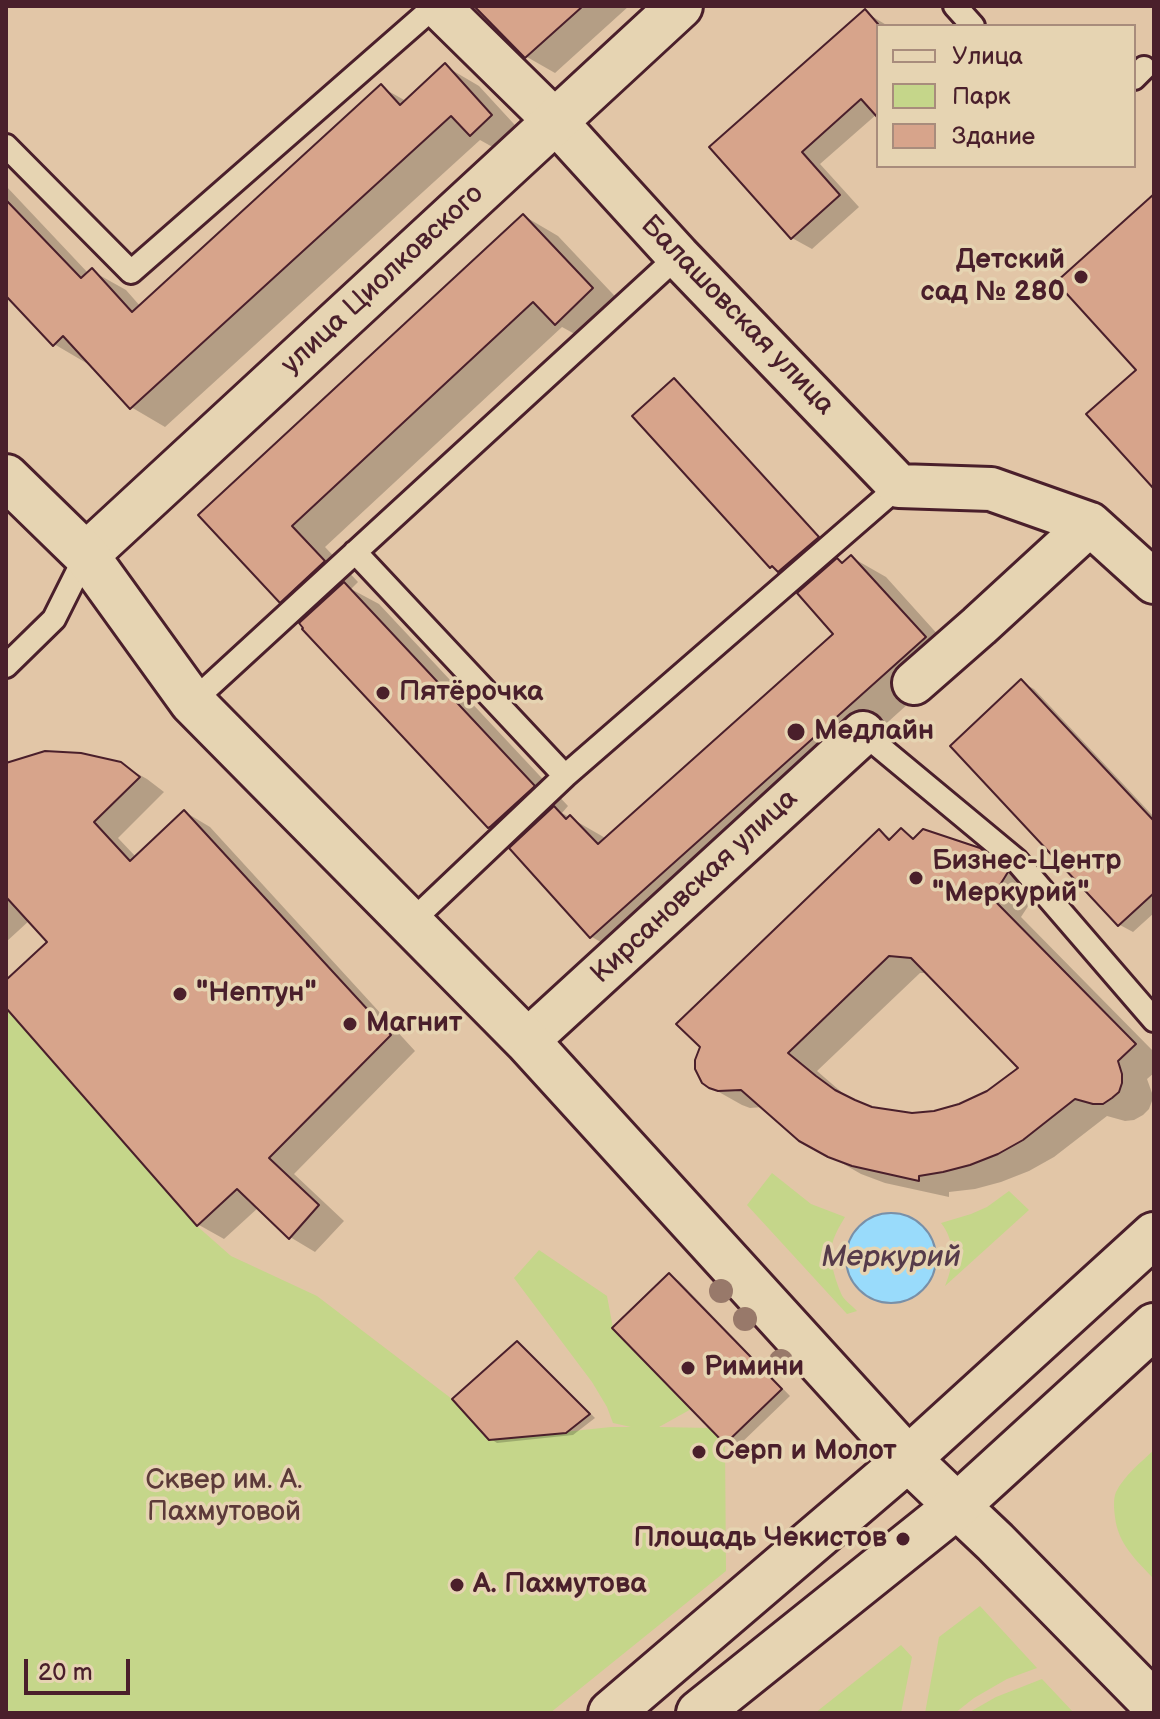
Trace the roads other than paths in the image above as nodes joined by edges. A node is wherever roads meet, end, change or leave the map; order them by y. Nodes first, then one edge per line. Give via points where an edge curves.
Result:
1 (436, 6) edge
2 (680, 6) edge
3 (555, 121) junction
4 (6, 146) edge
5 (678, 256) junction
6 (6, 477) edge
7 (899, 486) junction
8 (1090, 524) junction
9 (355, 552) junction
10 (86, 555) junction
11 (1154, 582) edge
12 (6, 666) edge
13 (914, 683) dead end
14 (192, 702) junction
15 (863, 733) joint
16 (565, 776) junction
17 (410, 923) junction
18 (1154, 1020) edge
19 (527, 1041) junction
20 (1154, 1235) edge
21 (1154, 1326) edge
22 (908, 1459) junction
23 (957, 1506) junction
24 (1154, 1704) edge
25 (611, 1713) edge
26 (699, 1713) edge

1 - 3 street, Балашовская улица
1 - 4 lane via 131,272
2 - 3 main road, улица Циолковского
3 - 5 street, Балашовская улица
3 - 10 main road, улица Циолковского
5 - 7 street, Балашовская улица
5 - 9 lane
6 - 10 main road
7 - 8 street via 991,489
7 - 16 lane
8 - 11 street
8 - 13 street
9 - 14 lane
9 - 16 lane
10 - 12 lane via 54,619
10 - 14 main road
14 - 17 main road
15 - 18 lane via 1016,860
15 - 19 street, Кирсановская улица
16 - 17 lane
17 - 19 main road
19 - 22 main road
20 - 22 main road
21 - 23 main road
22 - 23 main road
22 - 25 main road
23 - 24 main road
23 - 26 main road

